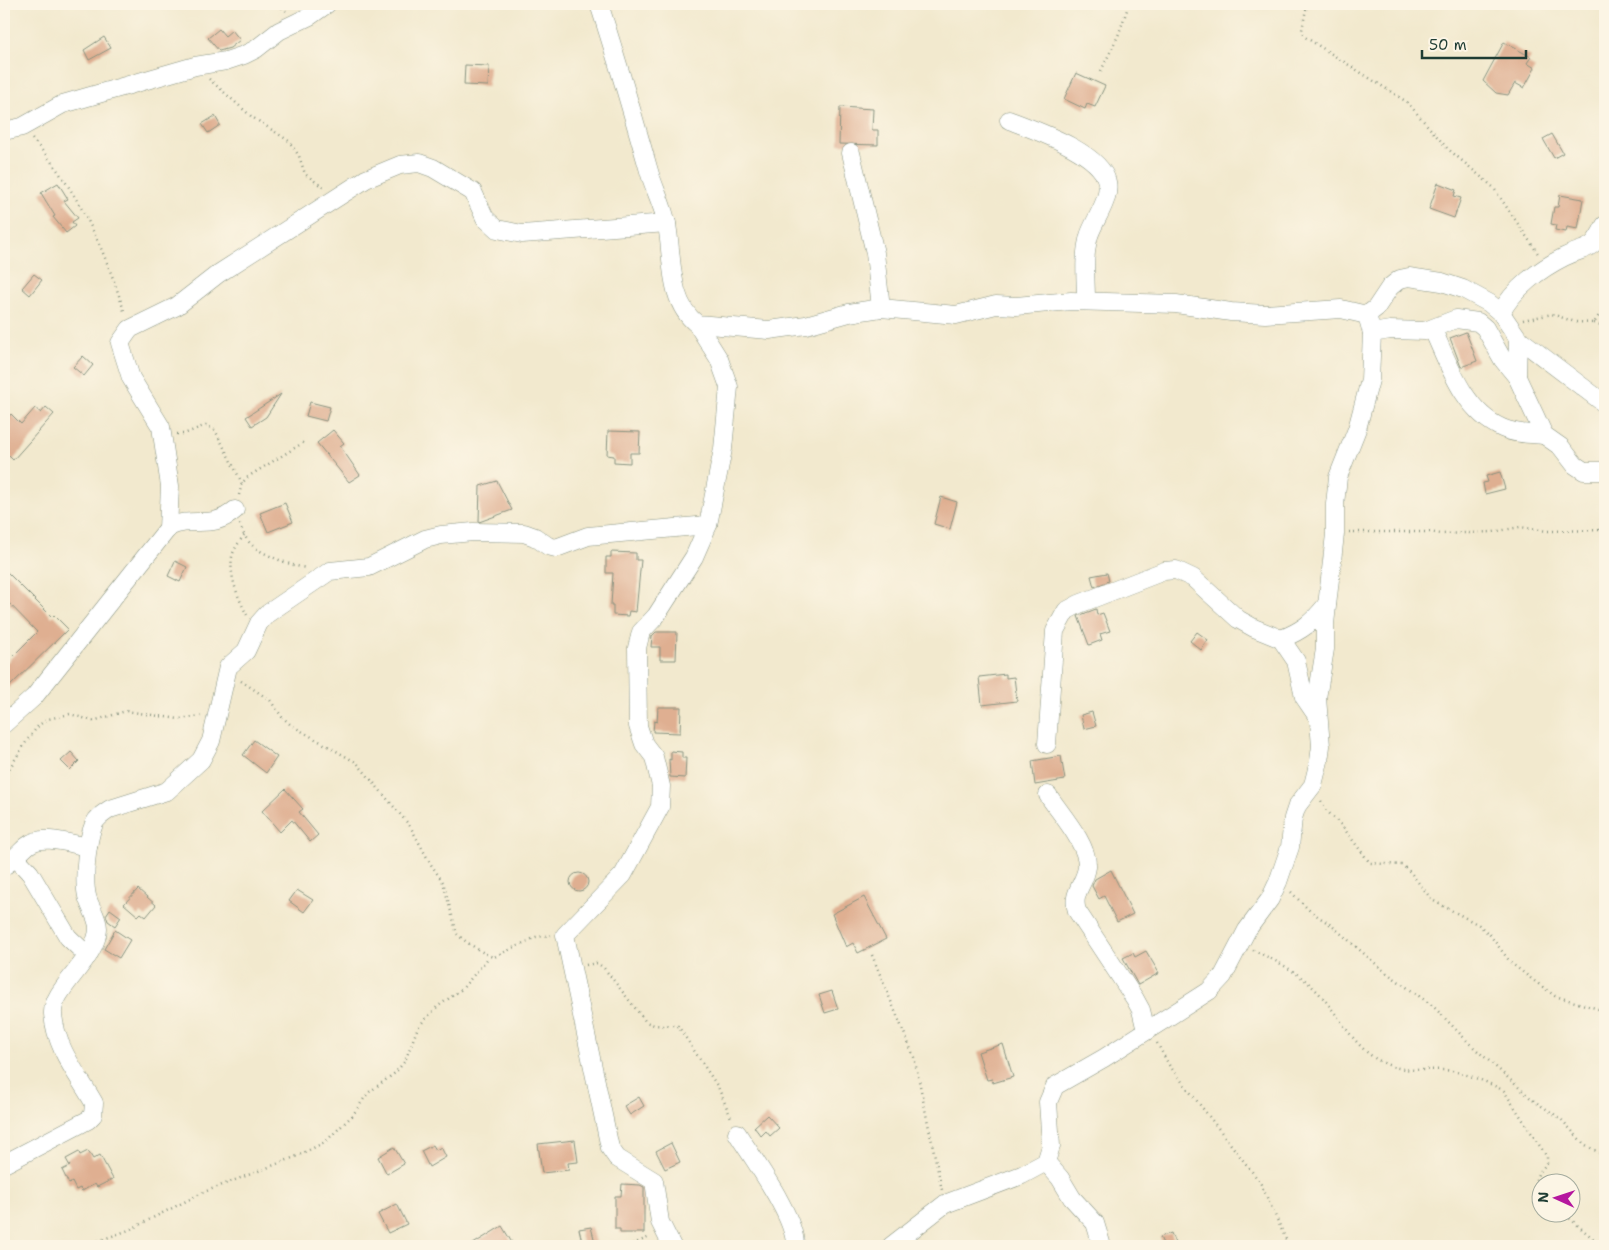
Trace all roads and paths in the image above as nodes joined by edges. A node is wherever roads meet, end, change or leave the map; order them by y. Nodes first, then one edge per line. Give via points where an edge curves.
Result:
1 (327, 4) edge
2 (599, 4) edge
3 (1130, 4) edge
4 (1307, 4) edge
5 (195, 66) junction
6 (1101, 70) dead end
7 (1009, 120) dead end
8 (22, 127) junction
9 (4, 131) edge
10 (850, 153) dead end
11 (340, 197) junction
12 (667, 223) junction
13 (1605, 225) edge
14 (1547, 266) junction
15 (1086, 301) junction
16 (1605, 306) edge
17 (881, 308) junction
18 (1367, 315) junction
19 (1504, 318) junction
20 (1594, 323) junction
21 (697, 324) junction
22 (1605, 326) edge
23 (130, 329) junction
24 (1433, 330) junction
25 (1372, 333) junction
26 (1518, 338) junction
27 (1517, 377) junction
28 (1605, 404) edge
29 (161, 427) junction
30 (1544, 436) junction
31 (306, 441) dead end
32 (1605, 471) edge
33 (242, 483) junction
34 (235, 510) junction
35 (708, 525) junction
36 (168, 529) junction
37 (1605, 530) edge
38 (1335, 534) junction
39 (244, 535) junction
40 (330, 571) junction
41 (1327, 604) junction
42 (255, 632) junction
43 (1281, 639) junction
44 (228, 667) junction
45 (217, 712) junction
46 (1317, 716) junction
47 (4, 724) edge
48 (1047, 744) dead end
49 (4, 777) edge
50 (1605, 780) edge
51 (1313, 785) junction
52 (1048, 795) dead end
53 (1605, 804) edge
54 (88, 847) junction
55 (10, 862) edge
56 (1278, 882) junction
57 (565, 935) junction
58 (1239, 944) junction
59 (872, 955) dead end
60 (88, 956) junction
61 (489, 957) junction
62 (571, 969) junction
63 (1605, 1012) edge
64 (1147, 1031) junction
65 (737, 1132) joint
66 (1605, 1160) edge
67 (1046, 1162) junction
68 (4, 1164) edge
69 (1540, 1172) edge
70 (945, 1204) junction
71 (1574, 1222) edge
72 (667, 1239) edge
73 (84, 1246) edge
74 (628, 1246) edge
75 (795, 1246) edge
76 (891, 1246) edge
77 (1102, 1246) edge
78 (1289, 1246) edge
79 (1602, 1246) edge

1 - 5 street via 250,52 226,61
2 - 12 street
3 - 6 path
4 - 14 path via 1303,34 1407,102 1447,148 1493,187
5 - 8 street via 63,104
5 - 11 path via 252,117 289,141 305,174
7 - 15 street via 1068,144 1091,160 1107,181 1107,190 1089,236
8 - 9 street
8 - 23 path via 67,184 96,234
10 - 17 street via 875,253
11 - 12 street via 384,170 419,163 472,192 485,218 505,232 522,234
11 - 23 street via 218,274 177,306
12 - 21 street via 673,276 682,306
13 - 14 street via 1593,245
14 - 19 street via 1506,303
15 - 17 street via 996,305 956,315
15 - 18 street via 1176,304 1264,314 1342,309
16 - 20 path
17 - 21 street via 769,330
18 - 19 street via 1400,279 1420,277 1463,289 1489,303
18 - 25 street
19 - 20 path via 1552,314 1575,322
19 - 26 street
20 - 22 path
21 - 35 street via 719,359 729,387 723,450
23 - 29 street via 120,343 124,361
24 - 25 street via 1382,330
24 - 27 street via 1456,320 1478,322
24 - 30 street via 1452,371 1476,408 1502,428
25 - 38 street via 1370,380 1338,476
26 - 27 street
26 - 28 street
27 - 30 street
29 - 33 path via 171,433 184,434 206,425 215,430
29 - 36 street via 170,486
30 - 32 street via 1561,447 1584,471
31 - 33 path
33 - 34 path
34 - 36 street via 216,522 179,523
34 - 39 path
35 - 40 street via 588,536 556,548 524,534 473,532 441,535 425,539 369,566
35 - 57 street via 694,557 656,616 641,632 637,648 638,726 644,744 654,758 661,786 660,807 623,875
36 - 47 street via 34,697
37 - 38 path via 1547,531 1520,527 1493,532 1441,534
38 - 41 street
39 - 40 path via 252,546 299,568
39 - 42 path via 232,555 233,570 236,591
40 - 42 street via 267,614
41 - 43 street via 1300,632
41 - 46 street
42 - 44 street via 246,651
43 - 46 street via 1296,661 1304,697
43 - 48 street via 1238,619 1193,578 1176,570 1148,575 1079,604 1066,611 1055,630
44 - 45 street
44 - 61 path via 238,679 270,700 291,726 357,763 410,826 441,876 457,934
45 - 49 path via 179,719 126,712 93,721 70,714 54,717 39,726
45 - 54 street via 208,750 201,760 167,791 102,814 93,825
46 - 51 street via 1321,746
50 - 53 path via 1602,789
51 - 56 street via 1297,806 1290,847
51 - 63 path via 1327,812 1370,863 1402,865 1432,900 1479,924 1511,963 1555,996
52 - 64 street via 1086,854 1087,867 1074,903 1077,911 1142,1010
54 - 55 street via 40,841 28,845
54 - 60 street via 86,886 98,930
55 - 60 street via 30,873 68,938
56 - 58 street via 1270,900
56 - 66 path via 1433,1006 1470,1044 1534,1101 1560,1118 1584,1144
57 - 61 path via 536,937 494,958
57 - 62 street
58 - 64 street via 1223,976 1209,991
58 - 69 path via 1298,973 1378,1061 1402,1071 1444,1070 1504,1091 1547,1157 1547,1163
59 - 70 path via 914,1057
60 - 68 street via 56,1001 53,1012 58,1044 94,1103 93,1115
61 - 73 path via 462,989 418,1027 405,1061 368,1094 352,1116 325,1142 204,1192 128,1230
62 - 65 path via 597,963 646,1022 678,1026 718,1087
62 - 72 street via 610,1148 623,1162 654,1181
64 - 67 street via 1055,1086 1048,1102 1051,1146
64 - 78 path via 1260,1182
65 - 75 street via 780,1203
67 - 70 street via 1022,1175
67 - 77 street via 1095,1224
70 - 76 street
71 - 79 path
72 - 74 path

